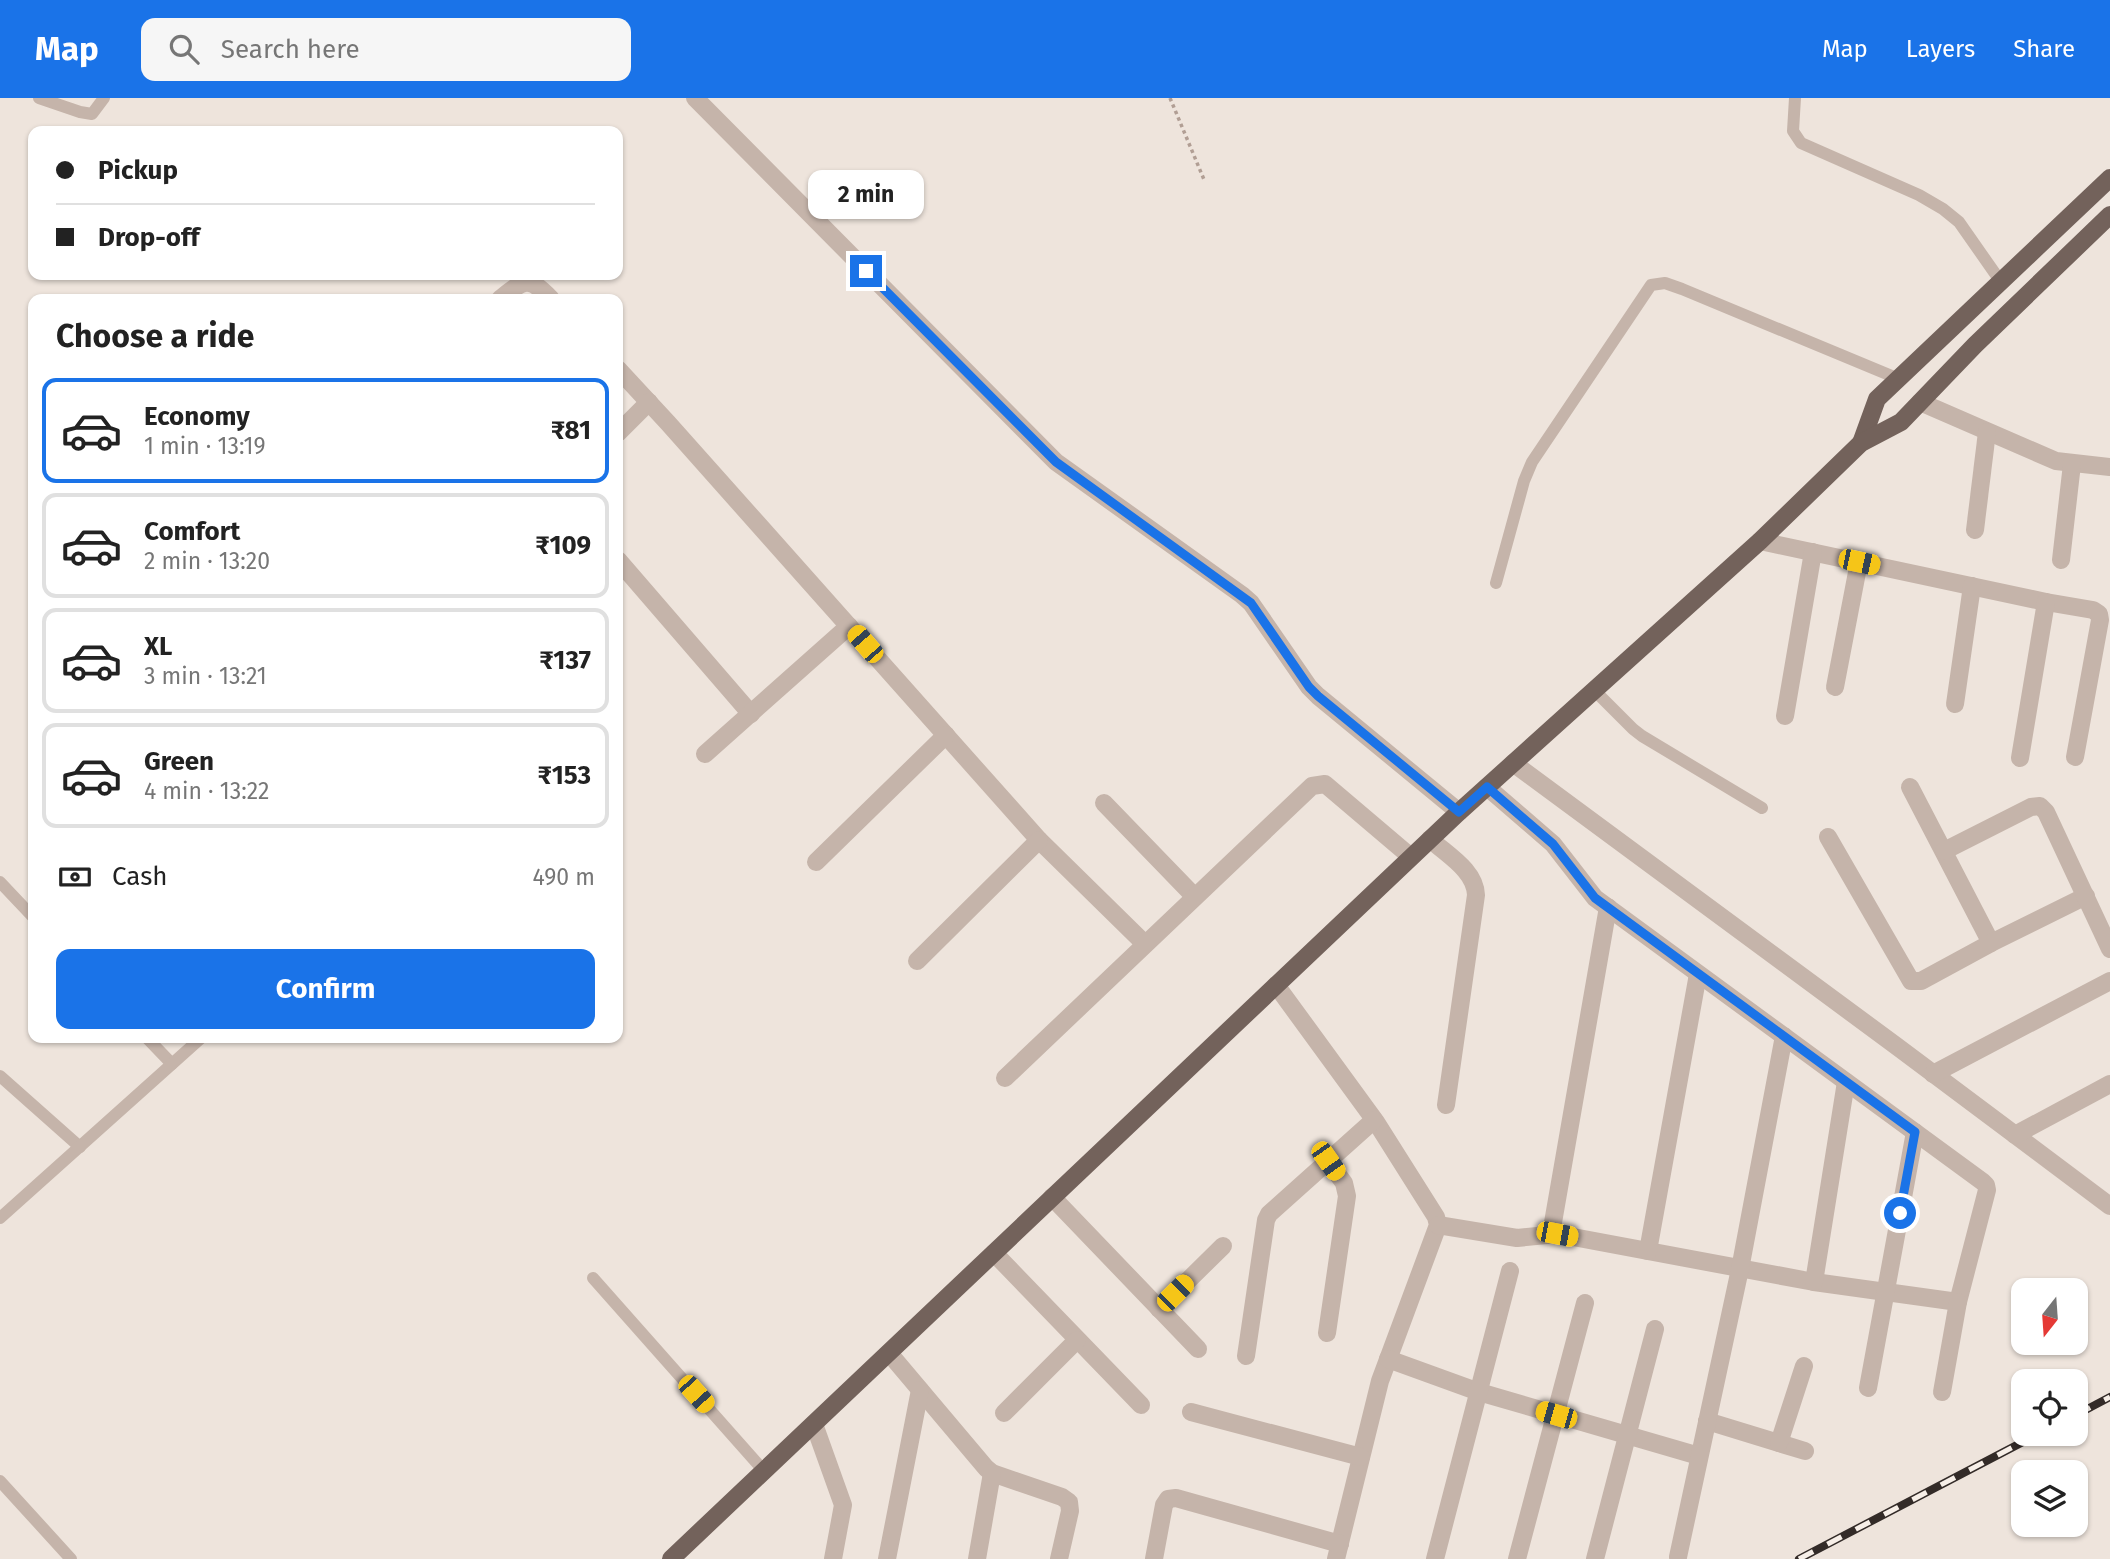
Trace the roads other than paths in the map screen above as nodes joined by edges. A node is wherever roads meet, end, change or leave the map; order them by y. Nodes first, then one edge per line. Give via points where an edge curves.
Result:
1 (39, 98) edge
2 (104, 98) edge
3 (695, 98) edge
4 (1795, 98) edge
5 (2110, 178) edge
6 (2110, 215) edge
7 (2001, 282) junction
8 (506, 294) edge
9 (546, 294) edge
10 (623, 374) edge
11 (1899, 379) junction
12 (649, 402) junction
13 (1920, 402) junction
14 (623, 428) edge
15 (1987, 432) junction
16 (1861, 443) junction
17 (2072, 464) junction
18 (2110, 467) edge
19 (1975, 530) dead end
20 (1760, 541) junction
21 (1813, 552) junction
22 (2062, 560) dead end
23 (1859, 562) junction
24 (623, 566) edge
25 (1496, 583) dead end
26 (1972, 586) junction
27 (2046, 602) junction
28 (849, 626) junction
29 (1835, 687) dead end
30 (1594, 690) junction
31 (1955, 704) dead end
32 (751, 714) junction
33 (1785, 716) dead end
34 (946, 735) junction
35 (705, 754) dead end
36 (2075, 757) dead end
37 (2020, 758) dead end
38 (1513, 763) junction
39 (1487, 787) junction
40 (1910, 787) dead end
41 (1104, 803) dead end
42 (1762, 808) dead end
43 (1459, 812) junction
44 (1828, 837) dead end
45 (1430, 839) junction
46 (1039, 840) junction
47 (1944, 851) junction
48 (1411, 857) junction
49 (816, 862) dead end
50 (0, 881) edge
51 (1194, 896) junction
52 (2086, 896) junction
53 (1608, 907) junction
54 (28, 912) edge
55 (1991, 943) junction
56 (1145, 944) junction
57 (2110, 949) edge
58 (917, 961) dead end
59 (1698, 974) junction
60 (2110, 981) edge
61 (1276, 985) junction
62 (1784, 1036) junction
63 (152, 1043) edge
64 (195, 1043) edge
65 (172, 1064) junction
66 (1933, 1074) junction
67 (0, 1076) edge
68 (1005, 1079) dead end
69 (1846, 1082) junction
70 (2110, 1084) edge
71 (1446, 1105) dead end
72 (1374, 1120) junction
73 (1915, 1132) junction
74 (2015, 1135) junction
75 (80, 1147) junction
76 (1328, 1161) junction
77 (1052, 1198) junction
78 (2110, 1206) edge
79 (0, 1218) edge
80 (1438, 1225) junction
81 (1551, 1234) junction
82 (1223, 1246) dead end
83 (1648, 1251) junction
84 (994, 1253) junction
85 (1740, 1269) junction
86 (1510, 1271) dead end
87 (593, 1278) dead end
88 (1814, 1282) junction
89 (1886, 1293) junction
90 (1958, 1302) junction
91 (1585, 1303) dead end
92 (1159, 1309) junction
93 (1656, 1329) dead end
94 (1327, 1333) dead end
95 (1077, 1340) junction
96 (1198, 1349) dead end
97 (889, 1353) junction
98 (1246, 1356) dead end
99 (1388, 1359) junction
100 (1804, 1366) dead end
101 (1868, 1388) dead end
102 (920, 1390) junction
103 (1479, 1392) junction
104 (1942, 1392) dead end
105 (1141, 1405) dead end
106 (1191, 1412) dead end
107 (1004, 1413) dead end
108 (1556, 1415) junction
109 (1707, 1421) junction
110 (814, 1424) junction
111 (1628, 1436) junction
112 (1779, 1443) junction
113 (1805, 1451) dead end
114 (1699, 1456) junction
115 (1361, 1457) junction
116 (764, 1471) junction
117 (992, 1473) junction
118 (0, 1481) edge
119 (1338, 1551) edge
120 (1678, 1557) dead end
121 (71, 1559) edge
122 (671, 1559) edge
123 (833, 1559) edge
124 (887, 1559) edge
125 (977, 1559) edge
126 (1059, 1559) edge
127 (1153, 1559) edge
128 (1435, 1559) edge
129 (1517, 1559) edge
130 (1595, 1559) edge

1 - 2 lane via 92,114
3 - 43 street via 1056,462 1242,595 1309,687
4 - 7 lane via 1793,131 1801,143 1943,209 1959,222
5 - 7 main road
6 - 13 main road
7 - 11 main road
8 - 9 street via 530,281
10 - 12 street
11 - 16 main road via 1877,399
11 - 25 lane via 1682,289 1665,283 1651,285 1532,462
12 - 14 street
12 - 28 street
13 - 15 street
13 - 16 main road via 1901,422
15 - 17 street
15 - 19 street
16 - 20 main road
17 - 18 street
17 - 22 street
20 - 21 street
20 - 30 main road
21 - 23 street
21 - 33 street
23 - 26 street
23 - 29 street
24 - 32 street
26 - 27 street
26 - 31 street
27 - 36 street via 2099,614
27 - 37 street
28 - 32 street
28 - 34 street
30 - 38 main road
30 - 42 lane via 1642,736
32 - 35 street
34 - 46 street
34 - 49 street
38 - 39 main road
38 - 66 street
39 - 43 main road
39 - 53 street via 1553,844 1590,893
40 - 47 street
41 - 51 street
43 - 45 main road
44 - 55 street via 1911,981 1921,981
45 - 48 main road
45 - 71 street via 1471,876 1476,895
46 - 56 street
46 - 58 street
47 - 52 street via 2040,806
47 - 55 street
48 - 51 street via 1325,784 1312,786
48 - 61 main road
50 - 54 lane
51 - 56 street
52 - 55 street
52 - 57 street
53 - 59 street
53 - 81 street
56 - 68 street
59 - 62 street
59 - 83 street
60 - 66 street
61 - 72 street
61 - 77 main road
62 - 69 street
62 - 85 street
63 - 65 lane
64 - 65 lane
65 - 75 lane
66 - 74 street
67 - 75 lane
69 - 73 street
69 - 88 street
70 - 74 street
72 - 76 street
72 - 80 street
73 - 89 street
73 - 90 street via 1986,1185
74 - 78 street
75 - 79 lane
76 - 94 street via 1347,1196
76 - 98 street via 1266,1220
77 - 84 main road
77 - 92 street
80 - 81 street via 1517,1238
80 - 99 street
81 - 83 street
82 - 92 street
83 - 85 street
84 - 95 street
84 - 97 main road
85 - 88 street
85 - 109 street
86 - 103 street
87 - 116 lane
88 - 89 street
89 - 90 street
89 - 101 street
90 - 104 street
91 - 108 street
92 - 96 street
93 - 111 street
95 - 105 street
95 - 107 street
97 - 102 street
97 - 110 main road
99 - 103 street
99 - 115 street
100 - 112 street
102 - 117 street
102 - 124 street
103 - 108 street
103 - 128 street
106 - 115 street
108 - 111 street
108 - 129 street
109 - 112 street
109 - 114 street
110 - 116 main road
110 - 123 street via 843,1505
111 - 114 street
111 - 130 street
112 - 113 street
114 - 120 street
115 - 119 street
116 - 122 main road
117 - 125 street
117 - 126 street via 1069,1502
118 - 121 lane
119 - 127 street via 1176,1498 1164,1505

